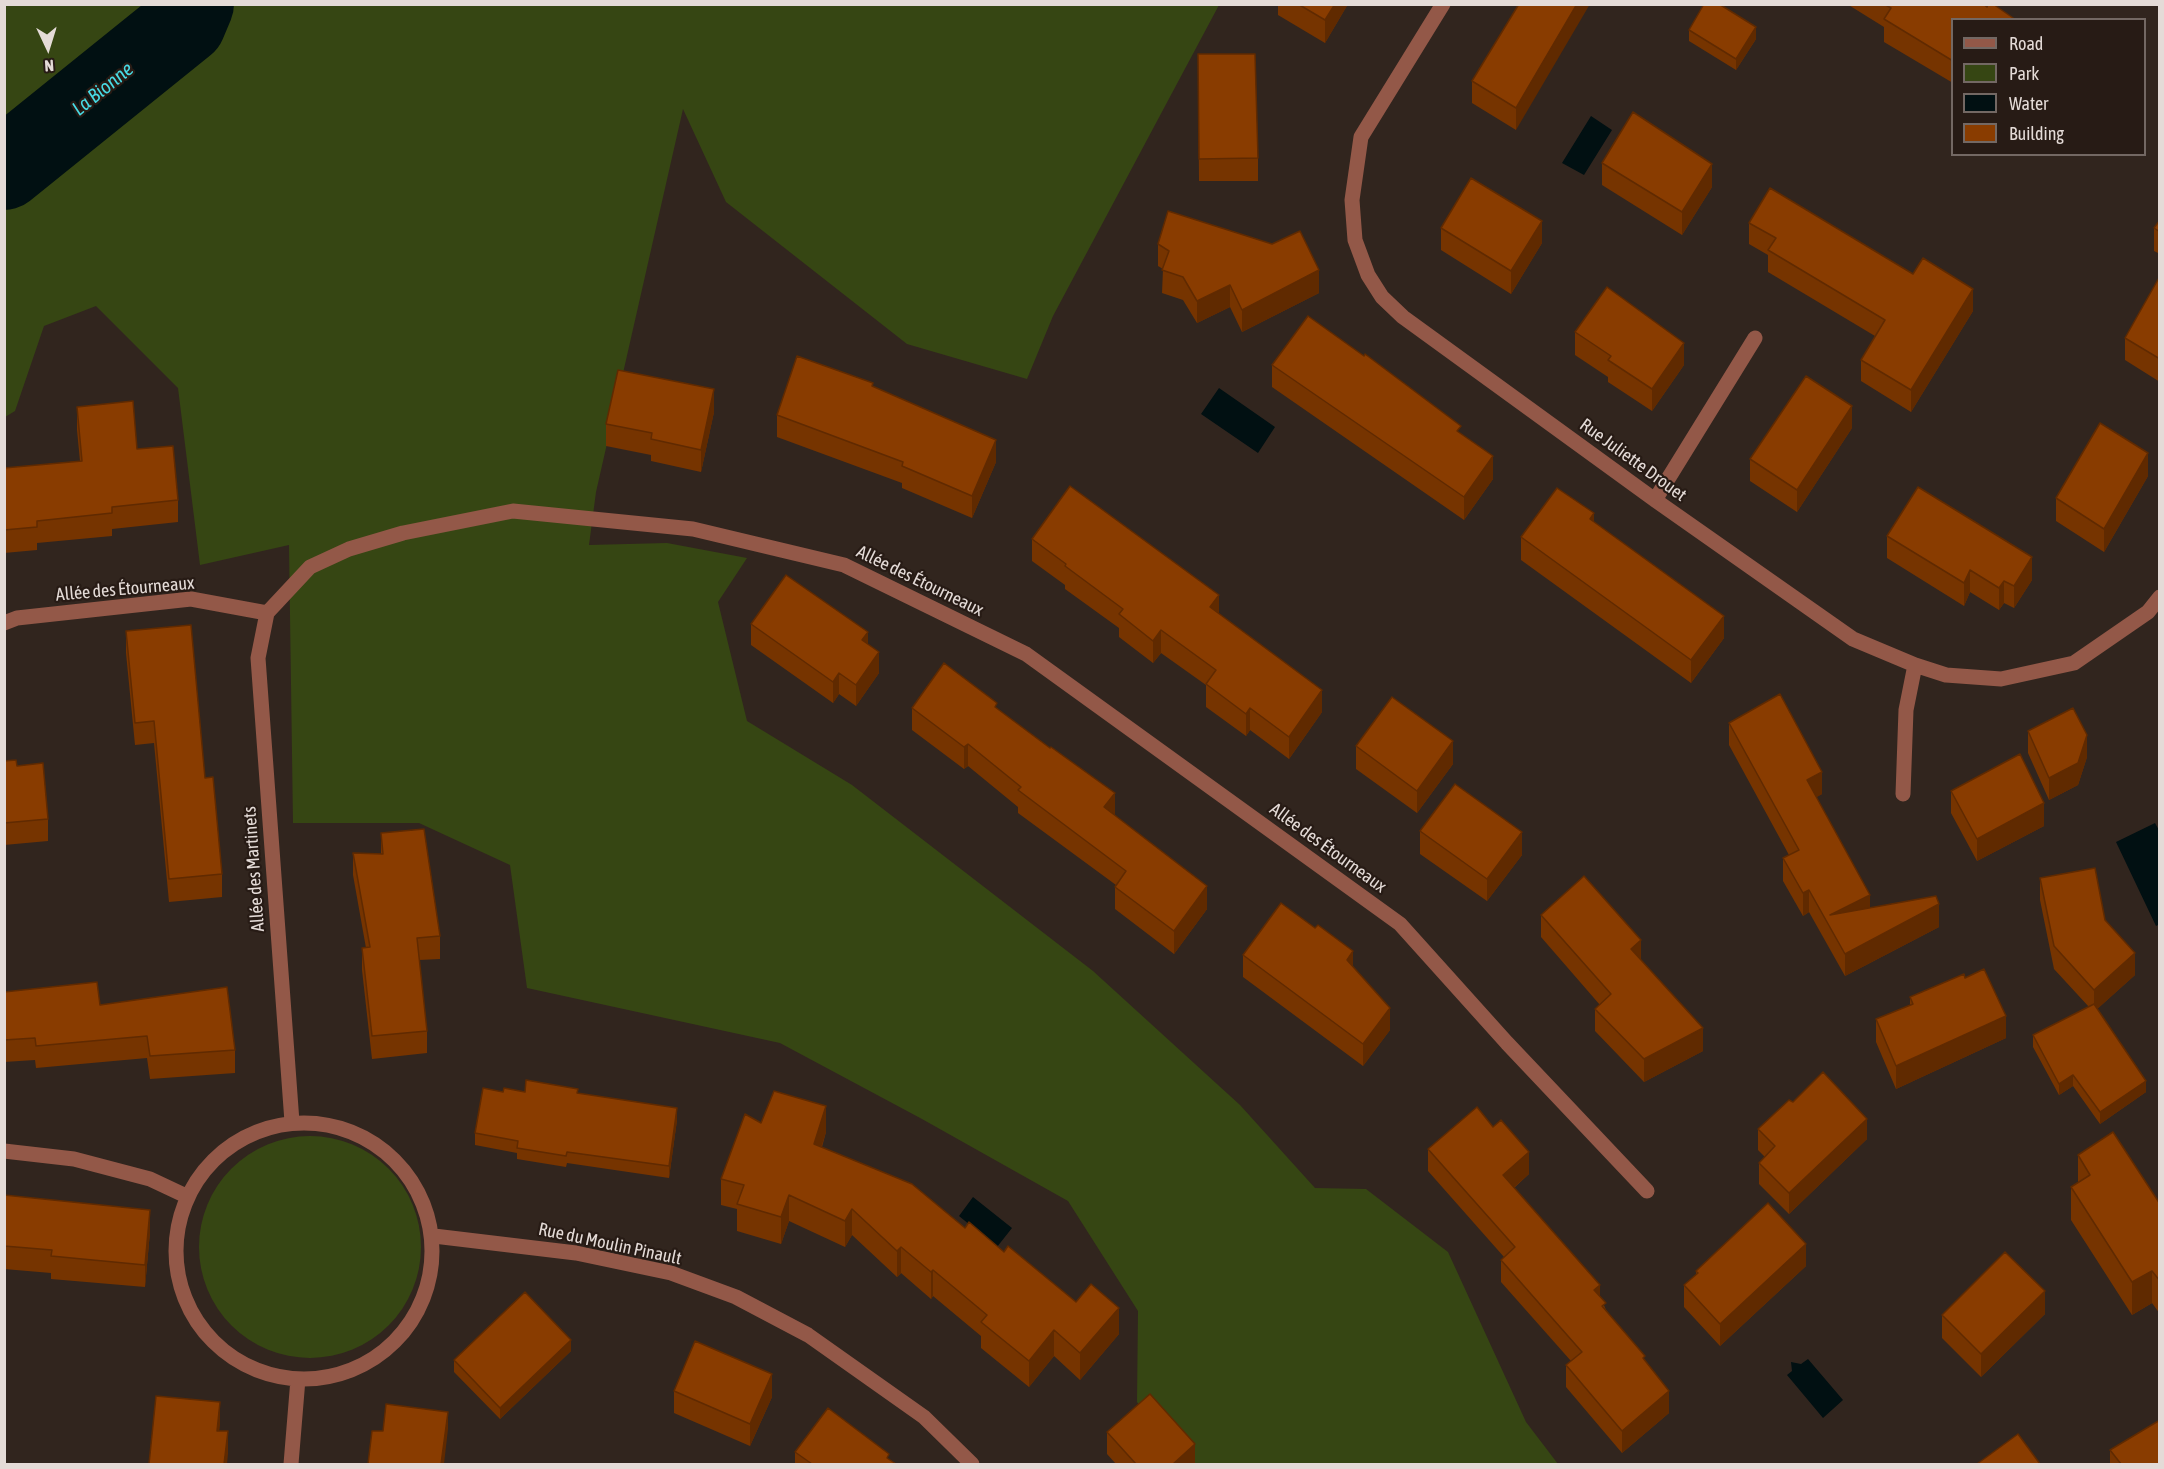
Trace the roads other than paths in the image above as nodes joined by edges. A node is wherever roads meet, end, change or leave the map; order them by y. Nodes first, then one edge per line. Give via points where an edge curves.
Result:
1 (1443, 4) edge
2 (1755, 338) dead end
3 (1654, 500) junction
4 (2160, 597) edge
5 (267, 613) junction
6 (4, 623) edge
7 (1915, 665) junction
8 (1903, 794) dead end
9 (292, 1122) junction
10 (4, 1151) edge
11 (1647, 1191) dead end
12 (184, 1195) junction
13 (434, 1236) junction
14 (298, 1379) junction
15 (291, 1464) edge
16 (972, 1464) edge

1 - 3 street, Rue Juliette Drouet via 1361,137 1352,200 1355,240 1368,275 1382,297 1403,317
2 - 3 street
3 - 7 street, Rue Juliette Drouet via 1853,639
4 - 7 street, Rue Juliette Drouet via 2148,612 2074,663 2001,679 1946,675
5 - 6 street, Allée des Étourneaux via 191,599 17,618
5 - 9 street, Allée des Martinets via 258,658
5 - 11 street, Allée des Étourneaux via 310,567 349,549 403,533 513,511 693,529 844,565 1026,654 1400,924
7 - 8 street via 1906,710
9 - 12 street via 227,1150
9 - 13 street via 335,1125 370,1140 401,1165 422,1198
10 - 12 street via 74,1159 150,1179
12 - 14 street via 174,1239 178,1277 195,1317 219,1349 257,1370
13 - 14 street via 433,1273 421,1307 399,1338 368,1361 334,1377
13 - 16 street, Rue du Moulin Pinault via 576,1252 671,1273 736,1297 808,1335 924,1416
14 - 15 street

